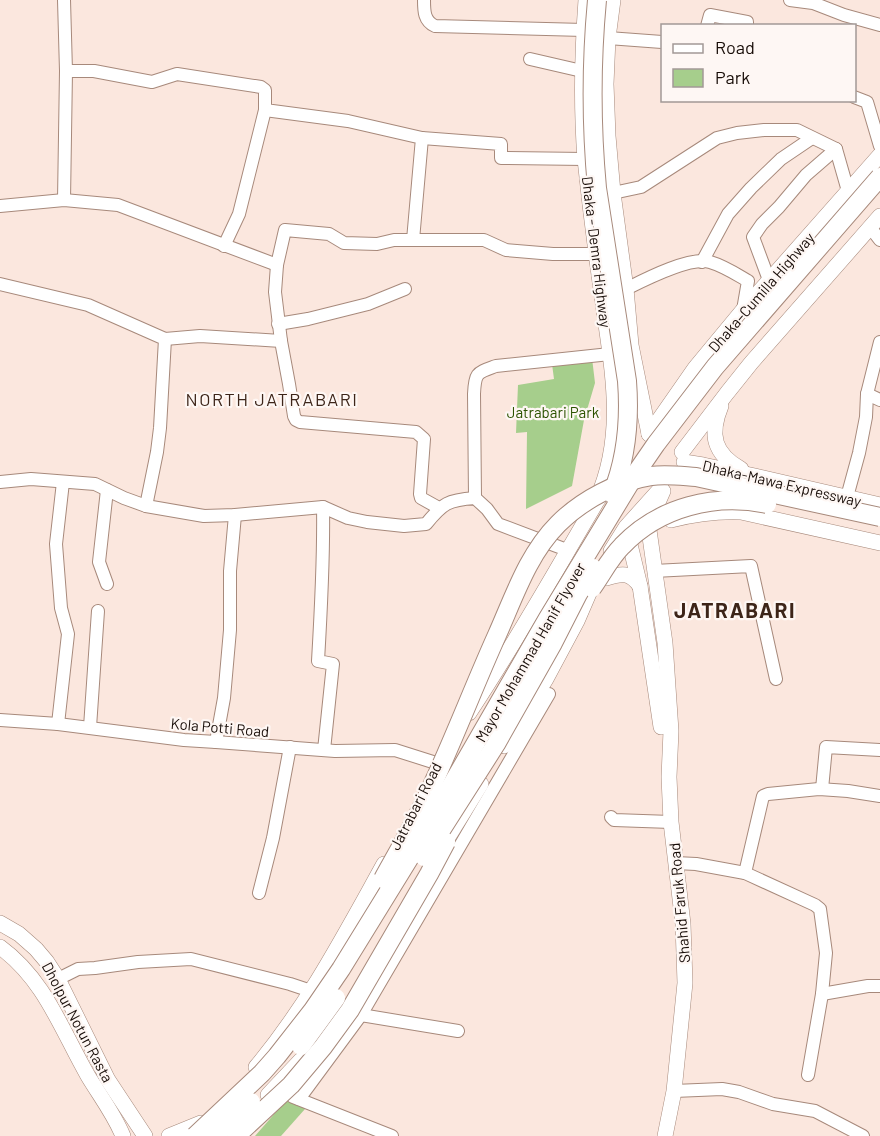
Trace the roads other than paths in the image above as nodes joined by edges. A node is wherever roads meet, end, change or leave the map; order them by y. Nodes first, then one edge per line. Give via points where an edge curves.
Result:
1 (64, 0) edge
2 (424, 0) edge
3 (586, 0) edge
4 (597, 0) edge
5 (613, 0) edge
6 (790, 0) edge
7 (708, 24) edge
8 (747, 24) edge
9 (880, 25) edge
10 (584, 30) junction
11 (608, 38) junction
12 (661, 42) edge
13 (530, 59) dead end
14 (582, 70) junction
15 (66, 71) junction
16 (856, 97) edge
17 (265, 110) junction
18 (422, 138) junction
19 (812, 138) junction
20 (880, 146) edge
21 (836, 149) junction
22 (880, 155) edge
23 (585, 159) junction
24 (880, 177) edge
25 (848, 191) junction
26 (613, 193) junction
27 (880, 193) edge
28 (64, 200) junction
29 (0, 206) edge
30 (875, 221) edge
31 (413, 240) junction
32 (880, 240) edge
33 (224, 246) junction
34 (596, 254) junction
35 (702, 261) junction
36 (277, 265) junction
37 (769, 280) junction
38 (0, 284) edge
39 (405, 289) dead end
40 (626, 289) junction
41 (743, 310) junction
42 (278, 324) junction
43 (165, 339) junction
44 (280, 341) junction
45 (880, 342) edge
46 (610, 354) junction
47 (727, 393) junction
48 (867, 394) junction
49 (641, 397) junction
50 (880, 400) edge
51 (667, 407) junction
52 (648, 434) junction
53 (683, 457) junction
54 (630, 467) junction
55 (755, 476) junction
56 (0, 482) edge
57 (63, 482) junction
58 (663, 488) junction
59 (106, 490) junction
60 (847, 497) junction
61 (475, 498) junction
62 (597, 501) junction
63 (880, 505) edge
64 (146, 506) junction
65 (323, 507) junction
66 (439, 508) junction
67 (235, 515) junction
68 (880, 518) edge
69 (626, 527) junction
70 (880, 529) edge
71 (649, 530) junction
72 (880, 543) edge
73 (631, 548) junction
74 (567, 550) junction
75 (654, 571) junction
76 (606, 578) junction
77 (107, 584) dead end
78 (640, 586) junction
79 (98, 611) dead end
80 (548, 618) junction
81 (577, 621) junction
82 (553, 643) junction
83 (776, 679) dead end
84 (549, 694) dead end
85 (0, 720) edge
86 (58, 723) junction
87 (90, 727) junction
88 (216, 742) junction
89 (496, 744) junction
90 (290, 747) junction
91 (324, 750) junction
92 (880, 750) edge
93 (436, 763) junction
94 (669, 777) junction
95 (822, 789) junction
96 (880, 796) edge
97 (611, 817) dead end
98 (671, 822) junction
99 (676, 863) junction
100 (745, 873) junction
101 (259, 893) dead end
102 (0, 923) edge
103 (0, 947) edge
104 (61, 984) junction
105 (880, 986) edge
106 (311, 991) junction
107 (822, 994) junction
108 (48, 1000) junction
109 (361, 1015) junction
110 (458, 1031) dead end
111 (278, 1056) junction
112 (808, 1075) dead end
113 (274, 1090) junction
114 (674, 1091) junction
115 (299, 1099) junction
116 (198, 1130) edge
117 (146, 1135) edge
118 (123, 1136) edge
119 (169, 1136) edge
120 (186, 1136) edge
121 (214, 1136) edge
122 (222, 1136) edge
123 (236, 1136) edge
124 (392, 1136) edge
125 (665, 1136) edge
126 (863, 1136) edge

1 - 15 street
2 - 10 street via 424,14 435,26
3 - 10 main road, Dhaka - Demra Highway
4 - 80 highway, bridge via 592,126 597,188 627,381 628,429 607,505 566,577
5 - 11 main road, Dhaka - Demra Highway
6 - 9 street via 813,3
7 - 8 street via 710,15
10 - 14 main road, Dhaka - Demra Highway
11 - 12 street
11 - 26 main road, Dhaka - Demra Highway via 606,84
13 - 14 street
14 - 23 main road, Dhaka - Demra Highway
15 - 17 street via 94,71 152,82 177,74 261,87 265,90
15 - 28 street
16 - 20 street via 867,102
17 - 18 street via 348,121
17 - 33 street via 239,214
18 - 23 street via 501,144 501,159
18 - 31 street
19 - 21 street
19 - 26 street via 796,130 775,130 717,138 641,187
19 - 35 street via 781,159 751,188 728,214
21 - 25 street
21 - 37 street via 806,175 753,237
22 - 25 main road, Dhaka–Cumilla Highway
23 - 34 main road, Dhaka - Demra Highway
24 - 80 highway, Mayor Mohammad Hanif Flyover, bridge via 690,398 636,473
25 - 37 main road, Dhaka–Cumilla Highway
26 - 40 main road, Dhaka - Demra Highway
27 - 82 highway, Mayor Mohammad Hanif Flyover, bridge via 672,441 646,478
28 - 29 street
28 - 33 street via 118,206
30 - 32 street
30 - 47 main road
31 - 34 street via 484,240 506,250
31 - 36 street via 344,243 329,234 285,230
33 - 36 street
34 - 46 main road, Dhaka - Demra Highway
35 - 40 street via 684,263
35 - 41 street via 748,281
36 - 42 street
37 - 41 main road, Dhaka–Cumilla Highway
38 - 43 street via 88,305
39 - 42 street via 368,304
40 - 49 main road, Dhaka - Demra Highway
41 - 51 main road, Dhaka–Cumilla Highway
42 - 44 street
43 - 44 street via 200,336
43 - 64 street via 160,428
44 - 66 street via 296,420 420,434 424,439 421,498
45 - 48 street
46 - 61 street via 496,366 479,372 474,394
46 - 62 main road, Dhaka - Demra Highway via 615,423 612,455
47 - 53 main road
47 - 55 main road via 716,424 718,450 726,460
48 - 50 street
48 - 60 street via 866,417
49 - 51 main road via 654,407
49 - 52 main road, Dhaka - Demra Highway
51 - 52 main road, Dhaka–Cumilla Highway
52 - 53 main road via 668,436 679,445
52 - 54 main road via 633,447
53 - 55 main road, Dhaka-Mawa Expressway
53 - 58 main road via 678,477
54 - 58 main road via 640,483
54 - 62 main road, Jatrabari Road
54 - 69 main road
55 - 60 main road, Dhaka-Mawa Expressway
56 - 57 street
57 - 59 street via 95,484
57 - 86 street via 56,544 61,608 68,634
58 - 69 main road
58 - 71 main road, Shahid Faruk Road
59 - 64 street
59 - 77 street via 99,562
60 - 63 main road, Dhaka-Mawa Expressway
61 - 66 street via 456,500
61 - 74 street via 498,524
62 - 69 main road
62 - 74 main road, Jatrabari Road
64 - 67 street via 204,516
65 - 66 street via 348,518 404,526 426,524
65 - 67 street
65 - 91 street via 318,661 333,664
67 - 88 street via 230,630
68 - 111 highway, bridge via 676,475 651,476 596,495 560,522 529,564 416,820
69 - 73 main road, Shahid Faruk Road
69 - 81 main road via 597,574
70 - 82 highway, bridge via 749,500 712,501 675,510 656,519 619,548
71 - 72 main road via 687,516 741,512
71 - 73 main road
71 - 75 main road, Shahid Faruk Road
73 - 76 main road
73 - 78 main road, Shahid Faruk Road
74 - 93 main road, Jatrabari Road via 495,675
75 - 83 street via 751,566
75 - 94 main road, Shahid Faruk Road via 665,643 671,731
76 - 78 main road via 623,574
76 - 81 main road
78 - 94 main road, Shahid Faruk Road
79 - 87 street
80 - 111 highway, Mayor Mohammad Hanif Flyover, bridge via 385,898 330,985
81 - 113 main road via 546,679 361,981 311,1050
82 - 89 highway, Mayor Mohammad Hanif Flyover, bridge
84 - 109 street
85 - 86 street, Kola Potti Road
86 - 87 street, Kola Potti Road
87 - 88 street, Kola Potti Road
88 - 90 street, Kola Potti Road
89 - 121 highway, Mayor Mohammad Hanif Flyover, bridge via 320,1022 292,1058
89 - 123 highway, bridge via 429,874 350,1010 291,1085
90 - 91 street, Kola Potti Road
90 - 101 street
91 - 93 street, Kola Potti Road via 395,750
92 - 95 street via 826,747
93 - 106 main road, Jatrabari Road via 394,848
94 - 98 main road, Shahid Faruk Road
95 - 96 street
95 - 100 street via 764,796
97 - 98 street
98 - 99 main road, Shahid Faruk Road
99 - 100 street
99 - 114 main road, Shahid Faruk Road via 685,983
100 - 107 street via 820,909 826,953
102 - 104 main road, Dholpur Notun Rasta via 36,949
103 - 108 main road, Dholpur Notun Rasta via 21,965
104 - 106 street via 78,969 191,959
104 - 108 main road
104 - 117 main road, Dholpur Notun Rasta via 108,1080
105 - 107 street
106 - 116 main road, Jatrabari Road via 261,1061
107 - 112 street
108 - 118 main road, Dholpur Notun Rasta
109 - 110 street
109 - 115 street
111 - 116 highway, Mayor Mohammad Hanif Flyover, bridge
113 - 115 street
113 - 122 main road
114 - 125 main road, Shahid Faruk Road
114 - 126 street via 739,1092 773,1104 814,1111
115 - 124 street
116 - 119 main road
116 - 120 main road, Jatrabari Road

